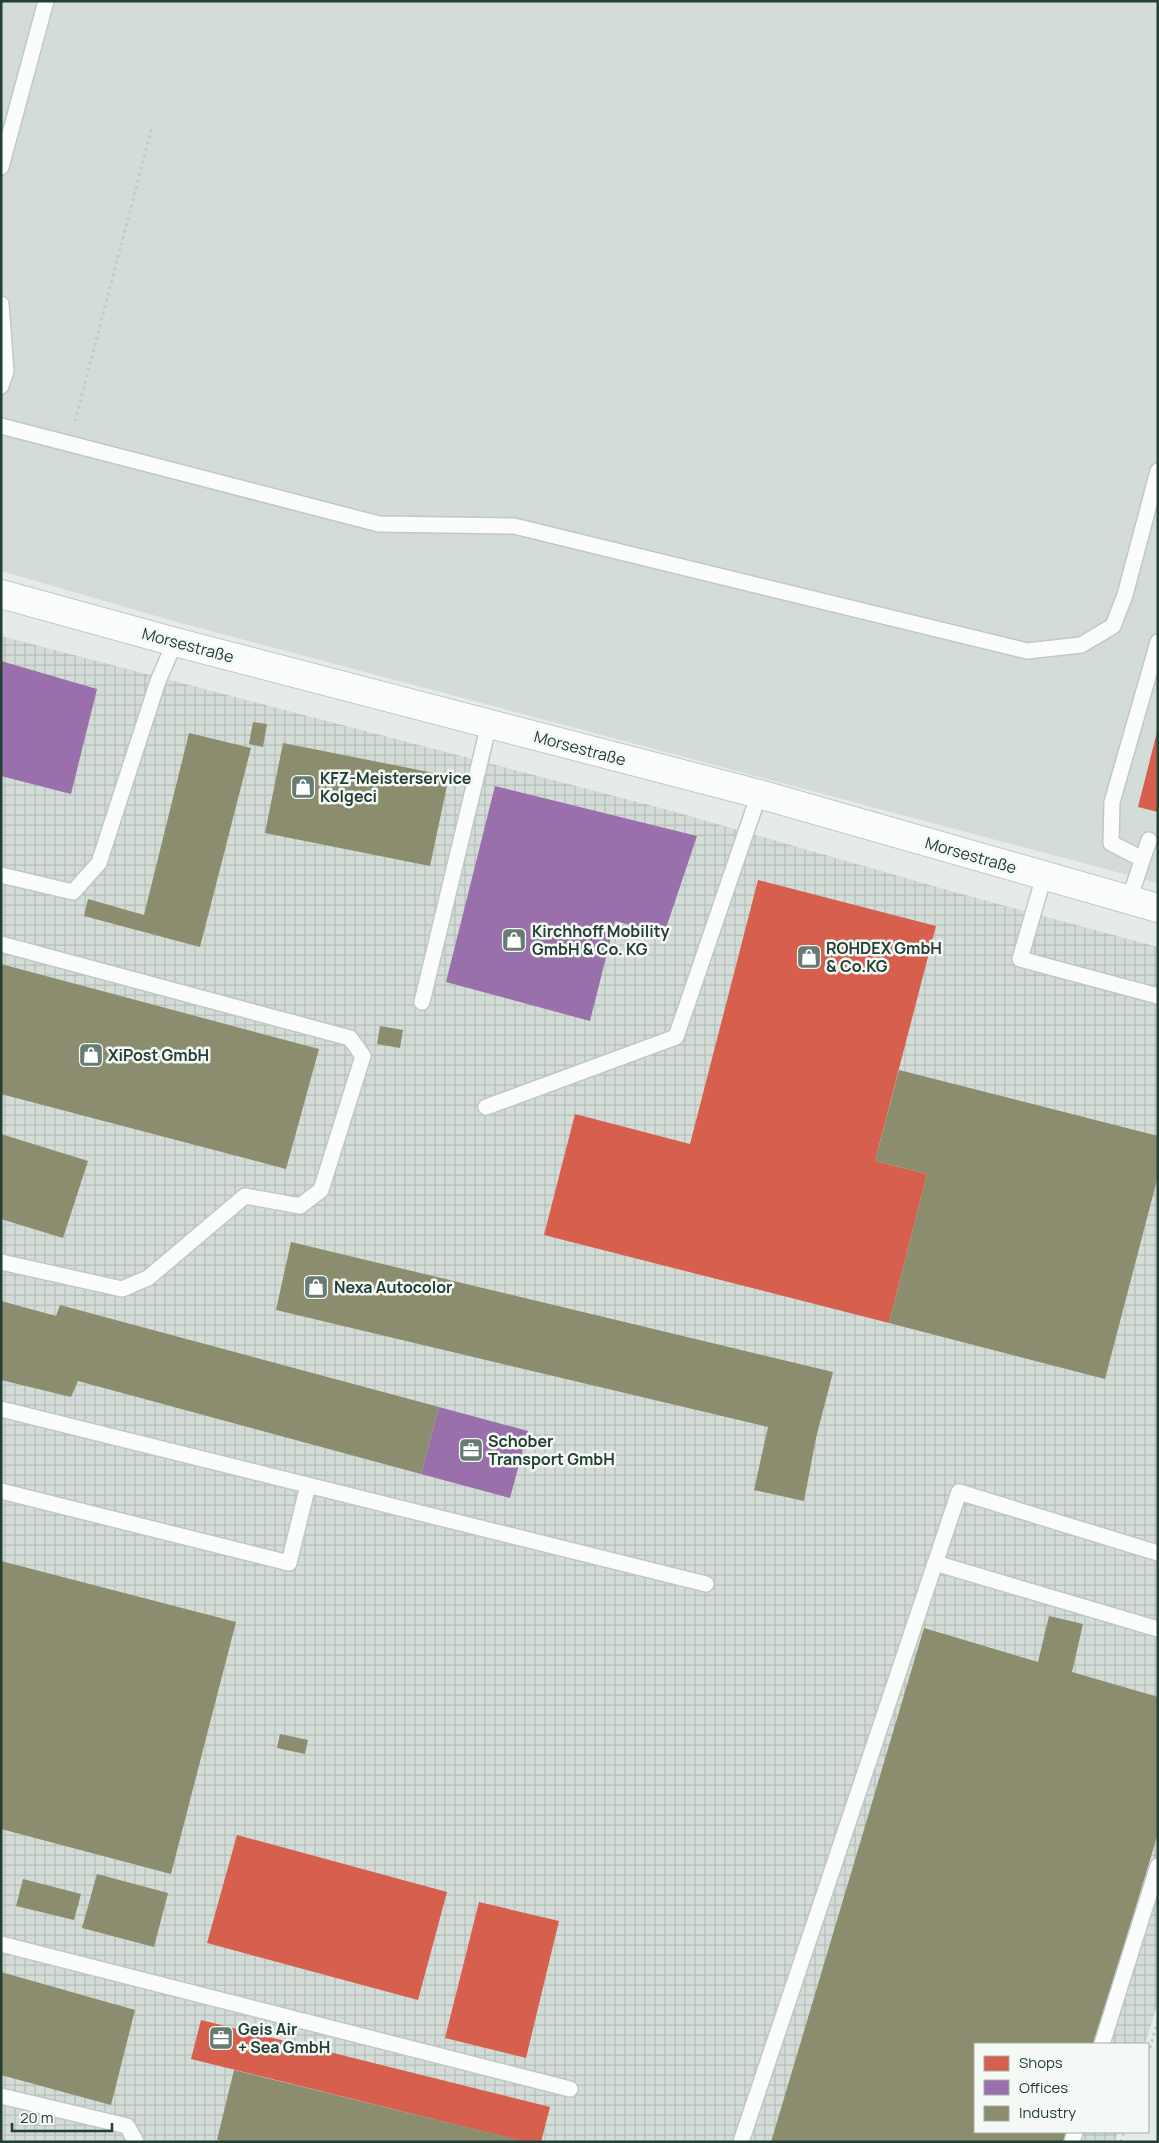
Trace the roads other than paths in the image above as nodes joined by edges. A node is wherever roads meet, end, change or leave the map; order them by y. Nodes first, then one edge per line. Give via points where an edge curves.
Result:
1 (46, 1) edge
2 (1, 166) edge
3 (1, 304) edge
4 (1, 386) edge
5 (1, 426) edge
6 (1158, 471) edge
7 (1, 594) edge
8 (175, 642) junction
9 (1158, 642) edge
10 (489, 724) junction
11 (759, 794) junction
12 (1149, 840) dead end
13 (1142, 859) junction
14 (1, 875) edge
15 (1044, 876) junction
16 (1129, 900) junction
17 (1158, 908) edge
18 (1, 944) edge
19 (1158, 996) edge
20 (422, 1002) dead end
21 (486, 1107) dead end
22 (1, 1262) edge
23 (1, 1409) edge
24 (308, 1485) junction
25 (1, 1491) edge
26 (1158, 1553) edge
27 (935, 1563) junction
28 (706, 1584) dead end
29 (1158, 1629) edge
30 (1158, 1866) edge
31 (1, 1944) edge
32 (1102, 2043) edge
33 (570, 2089) dead end
34 (1, 2096) edge
35 (136, 2142) edge
36 (741, 2142) edge

1 - 2 lane
3 - 4 lane via 6,371
5 - 6 lane via 379,524 514,526 1027,651 1082,645 1113,626 1126,595
7 - 8 street, Morsestraße
8 - 10 street, Morsestraße
8 - 14 lane via 158,682 99,863 72,892
9 - 13 lane via 1112,802 1111,843
10 - 11 street, Morsestraße
10 - 20 lane
11 - 15 street, Morsestraße
11 - 21 lane via 676,1037
12 - 13 lane
13 - 16 lane
15 - 16 street, Morsestraße
15 - 19 lane via 1020,959
16 - 17 street, Morsestraße
18 - 22 lane via 350,1038 363,1056 321,1190 300,1206 245,1196 148,1278 122,1289
23 - 24 lane
24 - 25 lane via 288,1563
24 - 28 lane
26 - 27 lane via 959,1492
27 - 29 lane
27 - 36 lane
30 - 32 lane
31 - 33 lane
34 - 35 lane via 127,2126

